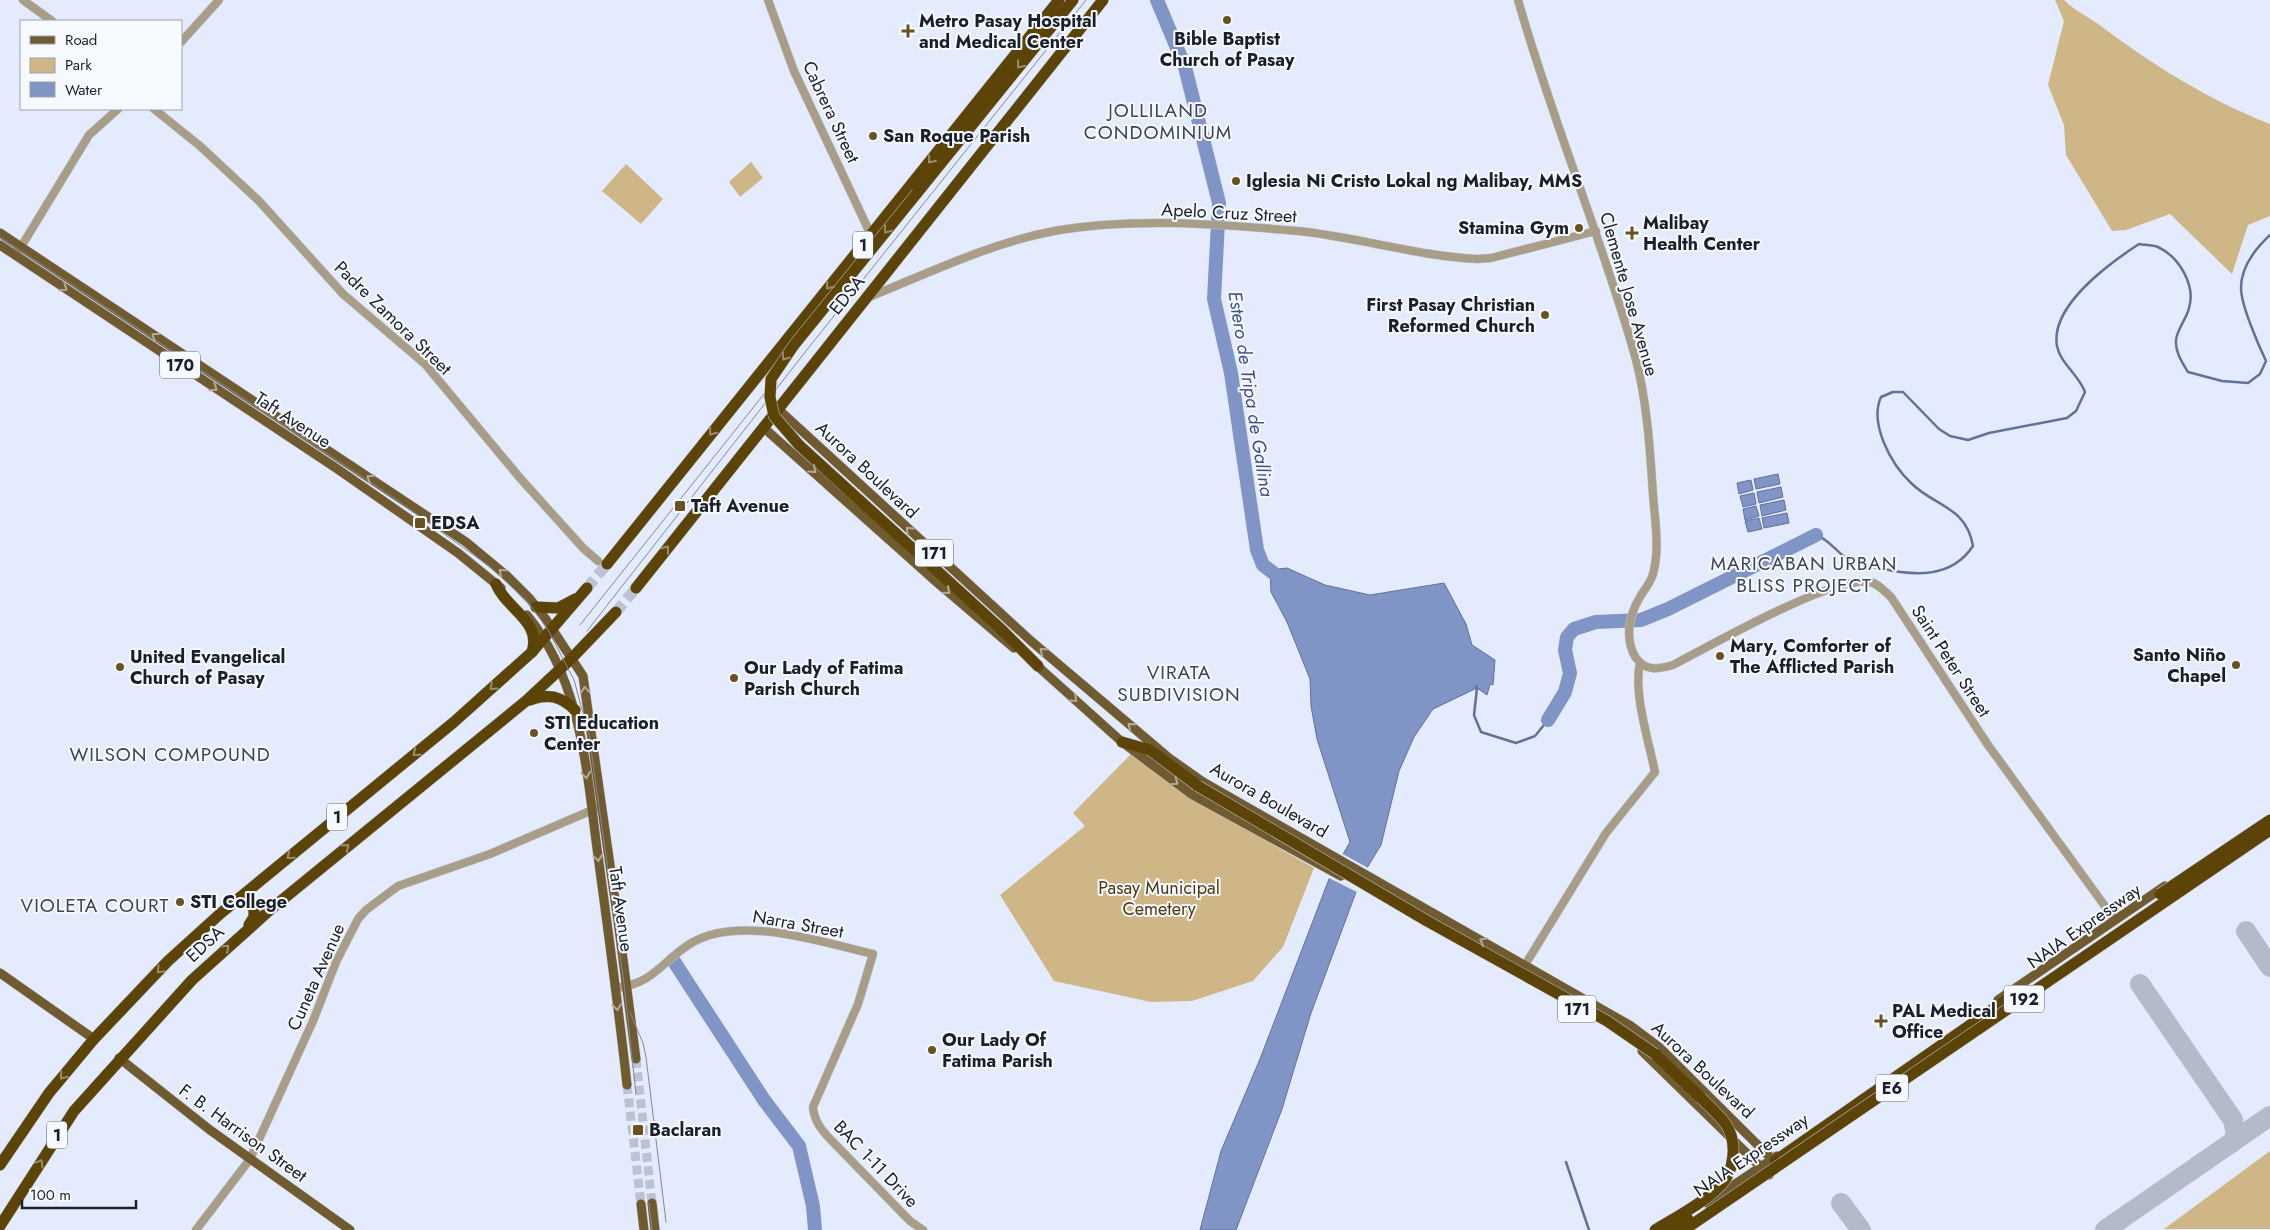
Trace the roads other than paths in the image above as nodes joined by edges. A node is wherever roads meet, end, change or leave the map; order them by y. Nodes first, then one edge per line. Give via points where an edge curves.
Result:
1 (24, 0) edge
2 (218, 0) edge
3 (768, 0) edge
4 (1059, 0) edge
5 (1073, 0) edge
6 (1103, 0) edge
7 (1518, 0) edge
8 (51, 20) edge
9 (182, 41) edge
10 (117, 110) edge
11 (155, 110) edge
12 (1596, 232) junction
13 (0, 233) edge
14 (871, 234) junction
15 (0, 245) edge
16 (21, 247) junction
17 (14, 254) junction
18 (867, 298) junction
19 (778, 409) junction
20 (764, 427) junction
21 (809, 438) junction
22 (794, 454) junction
23 (602, 563) joint
24 (496, 584) junction
25 (636, 588) tunnel mouth
26 (536, 607) junction
27 (616, 612) tunnel mouth
28 (549, 635) junction
29 (532, 652) junction
30 (572, 659) junction
31 (1640, 663) junction
32 (1038, 666) junction
33 (561, 670) junction
34 (526, 701) junction
35 (574, 710) junction
36 (1122, 742) junction
37 (602, 807) junction
38 (591, 810) junction
39 (2270, 816) edge
40 (2270, 820) edge
41 (2270, 832) edge
42 (2206, 857) junction
43 (1350, 865) junction
44 (2214, 868) junction
45 (1343, 878) junction
46 (238, 899) junction
47 (2115, 920) junction
48 (241, 934) junction
49 (621, 950) junction
50 (610, 951) junction
51 (1525, 965) junction
52 (2043, 970) junction
53 (0, 973) edge
54 (2050, 981) junction
55 (626, 987) junction
56 (615, 988) junction
57 (1584, 999) junction
58 (1578, 1010) junction
59 (94, 1039) junction
60 (119, 1058) junction
61 (636, 1058) tunnel mouth
62 (627, 1085) tunnel mouth
63 (813, 1114) joint
64 (250, 1159) junction
65 (1772, 1159) junction
66 (0, 1165) edge
67 (1761, 1167) junction
68 (1780, 1167) junction
69 (1769, 1175) junction
70 (2, 1223) edge
71 (196, 1230) edge
72 (350, 1230) edge
73 (644, 1230) edge
74 (655, 1230) edge
75 (923, 1230) edge
76 (1655, 1230) edge
77 (1669, 1230) edge
78 (1684, 1230) edge
79 (1688, 1230) edge

1 - 8 street
2 - 9 street
3 - 14 street, Cabrera Street via 794,71
4 -> 14 highway, EDSA / 1
5 -> 32 highway, bridge via 794,345 770,384 772,410 785,431
6 - 18 highway, EDSA / 1
7 - 12 street, Clemente Jose Avenue
10 - 16 street via 89,135
11 - 23 street, Padre Zamora Street via 260,201 343,294 425,364 520,478 583,548
12 - 18 street, Apelo Cruz Street via 1477,259 1300,231 1108,224 1054,231 987,250
12 - 31 street, Clemente Jose Avenue via 1635,357 1652,476 1656,547 1653,573 1634,610 1629,631 1632,652
13 - 16 main road, Taft Avenue / 170
14 -> 23 highway, EDSA / 1
15 - 17 main road, Taft Avenue / 170
16 - 17 street
26 -> 16 main road, Taft Avenue / 170 via 507,576 466,542
17 -> 24 main road, Taft Avenue / 170 via 336,468 458,553
18 - 19 highway, EDSA / 1
19 - 20 highway, EDSA / 1
19 - 21 main road, Aurora Boulevard / 171
20 - 22 main road, Aurora Boulevard / 171
25 -> 20 highway, EDSA / 1
21 - 22 main road via 797,440
43 -> 21 main road, Aurora Boulevard / 171 via 1203,782 1169,758 1031,641
22 -> 32 main road, Aurora Boulevard / 171 via 954,598
24 - 28 main road, Taft Avenue / 170
24 - 29 highway via 531,629 535,643
26 - 28 main road, Taft Avenue / 170
26 - 28 highway, EDSA / 1 via 566,605 587,588
27 - 30 highway, EDSA / 1
28 - 29 highway, EDSA / 1
28 - 30 main road, Taft Avenue / 170
28 - 33 main road, Taft Avenue / 170
29 -> 46 highway, EDSA / 1 via 454,722
30 - 33 highway, EDSA / 1
37 -> 30 main road, Taft Avenue via 585,684
31 - 47 street, Saint Peter Street via 1659,669 1830,589 1861,582 1878,585 1891,597 1988,745
31 - 51 street via 1641,700 1656,772 1606,833
32 -> 36 main road, Aurora Boulevard / 171
33 - 34 highway, EDSA / 1
33 - 35 main road, Taft Avenue
34 - 35 highway via 550,696 559,698
48 -> 34 highway, EDSA / 1
35 -> 38 main road, Taft Avenue
36 -> 45 main road, Aurora Boulevard / 171 via 1192,794
36 - 76 highway, bridge via 1150,750 1198,786 1427,921 1606,1021 1655,1054 1726,1124 1733,1145 1732,1166 1719,1188
37 - 38 street, Cuneta Avenue
37 - 49 main road, Taft Avenue
38 -> 50 main road, Taft Avenue
38 - 64 street, Cuneta Avenue via 490,854 398,886 366,910 336,962 307,1036
39 - 42 main road, 192
40 - 77 highway, NAIA Expressway / E6, bridge
41 - 44 main road, 192
41 - 78 highway, NAIA Expressway / E6, bridge
42 - 44 main road
42 - 47 main road, 192
43 - 45 main road
51 -> 43 main road, Aurora Boulevard / 171
44 - 54 main road, 192
45 - 58 main road, Aurora Boulevard / 171
46 - 48 highway via 250,904 255,912
46 -> 59 highway, EDSA / 1 via 168,961
47 - 52 main road, 192
60 -> 48 highway, EDSA / 1 via 192,980
49 - 50 main road
49 - 55 main road, Taft Avenue
50 - 56 main road, Taft Avenue
51 - 57 main road, Aurora Boulevard / 171
52 - 54 main road
52 - 65 main road, 192
53 - 59 main road
54 - 68 main road, 192
55 - 56 street, Narra Street
55 - 61 main road, Taft Avenue
55 - 63 street, Narra Street via 655,972 692,942 718,931 770,932 873,954 858,1004 813,1107
56 -> 62 main road, Taft Avenue
57 - 58 main road
57 - 65 main road, Aurora Boulevard / 171 via 1631,1026 1659,1047
58 - 67 main road, Aurora Boulevard / 171 via 1650,1057
59 -> 66 highway, EDSA / 1 via 49,1093
60 - 64 main road, F. B. Harrison Street
70 -> 60 highway, EDSA / 1 via 74,1111
63 - 75 street, BAC 1-11 Drive via 820,1129 838,1148 910,1221
64 - 71 street, Cuneta Avenue
64 - 72 main road, F. B. Harrison Street
65 - 67 main road, 192
65 - 68 main road, Aurora Boulevard / 171
67 - 69 main road, Aurora Boulevard / 171
67 - 77 main road, 192
68 - 69 main road, 192
69 - 79 main road, 192
73 - 74 main road via 641,1206 652,1204

